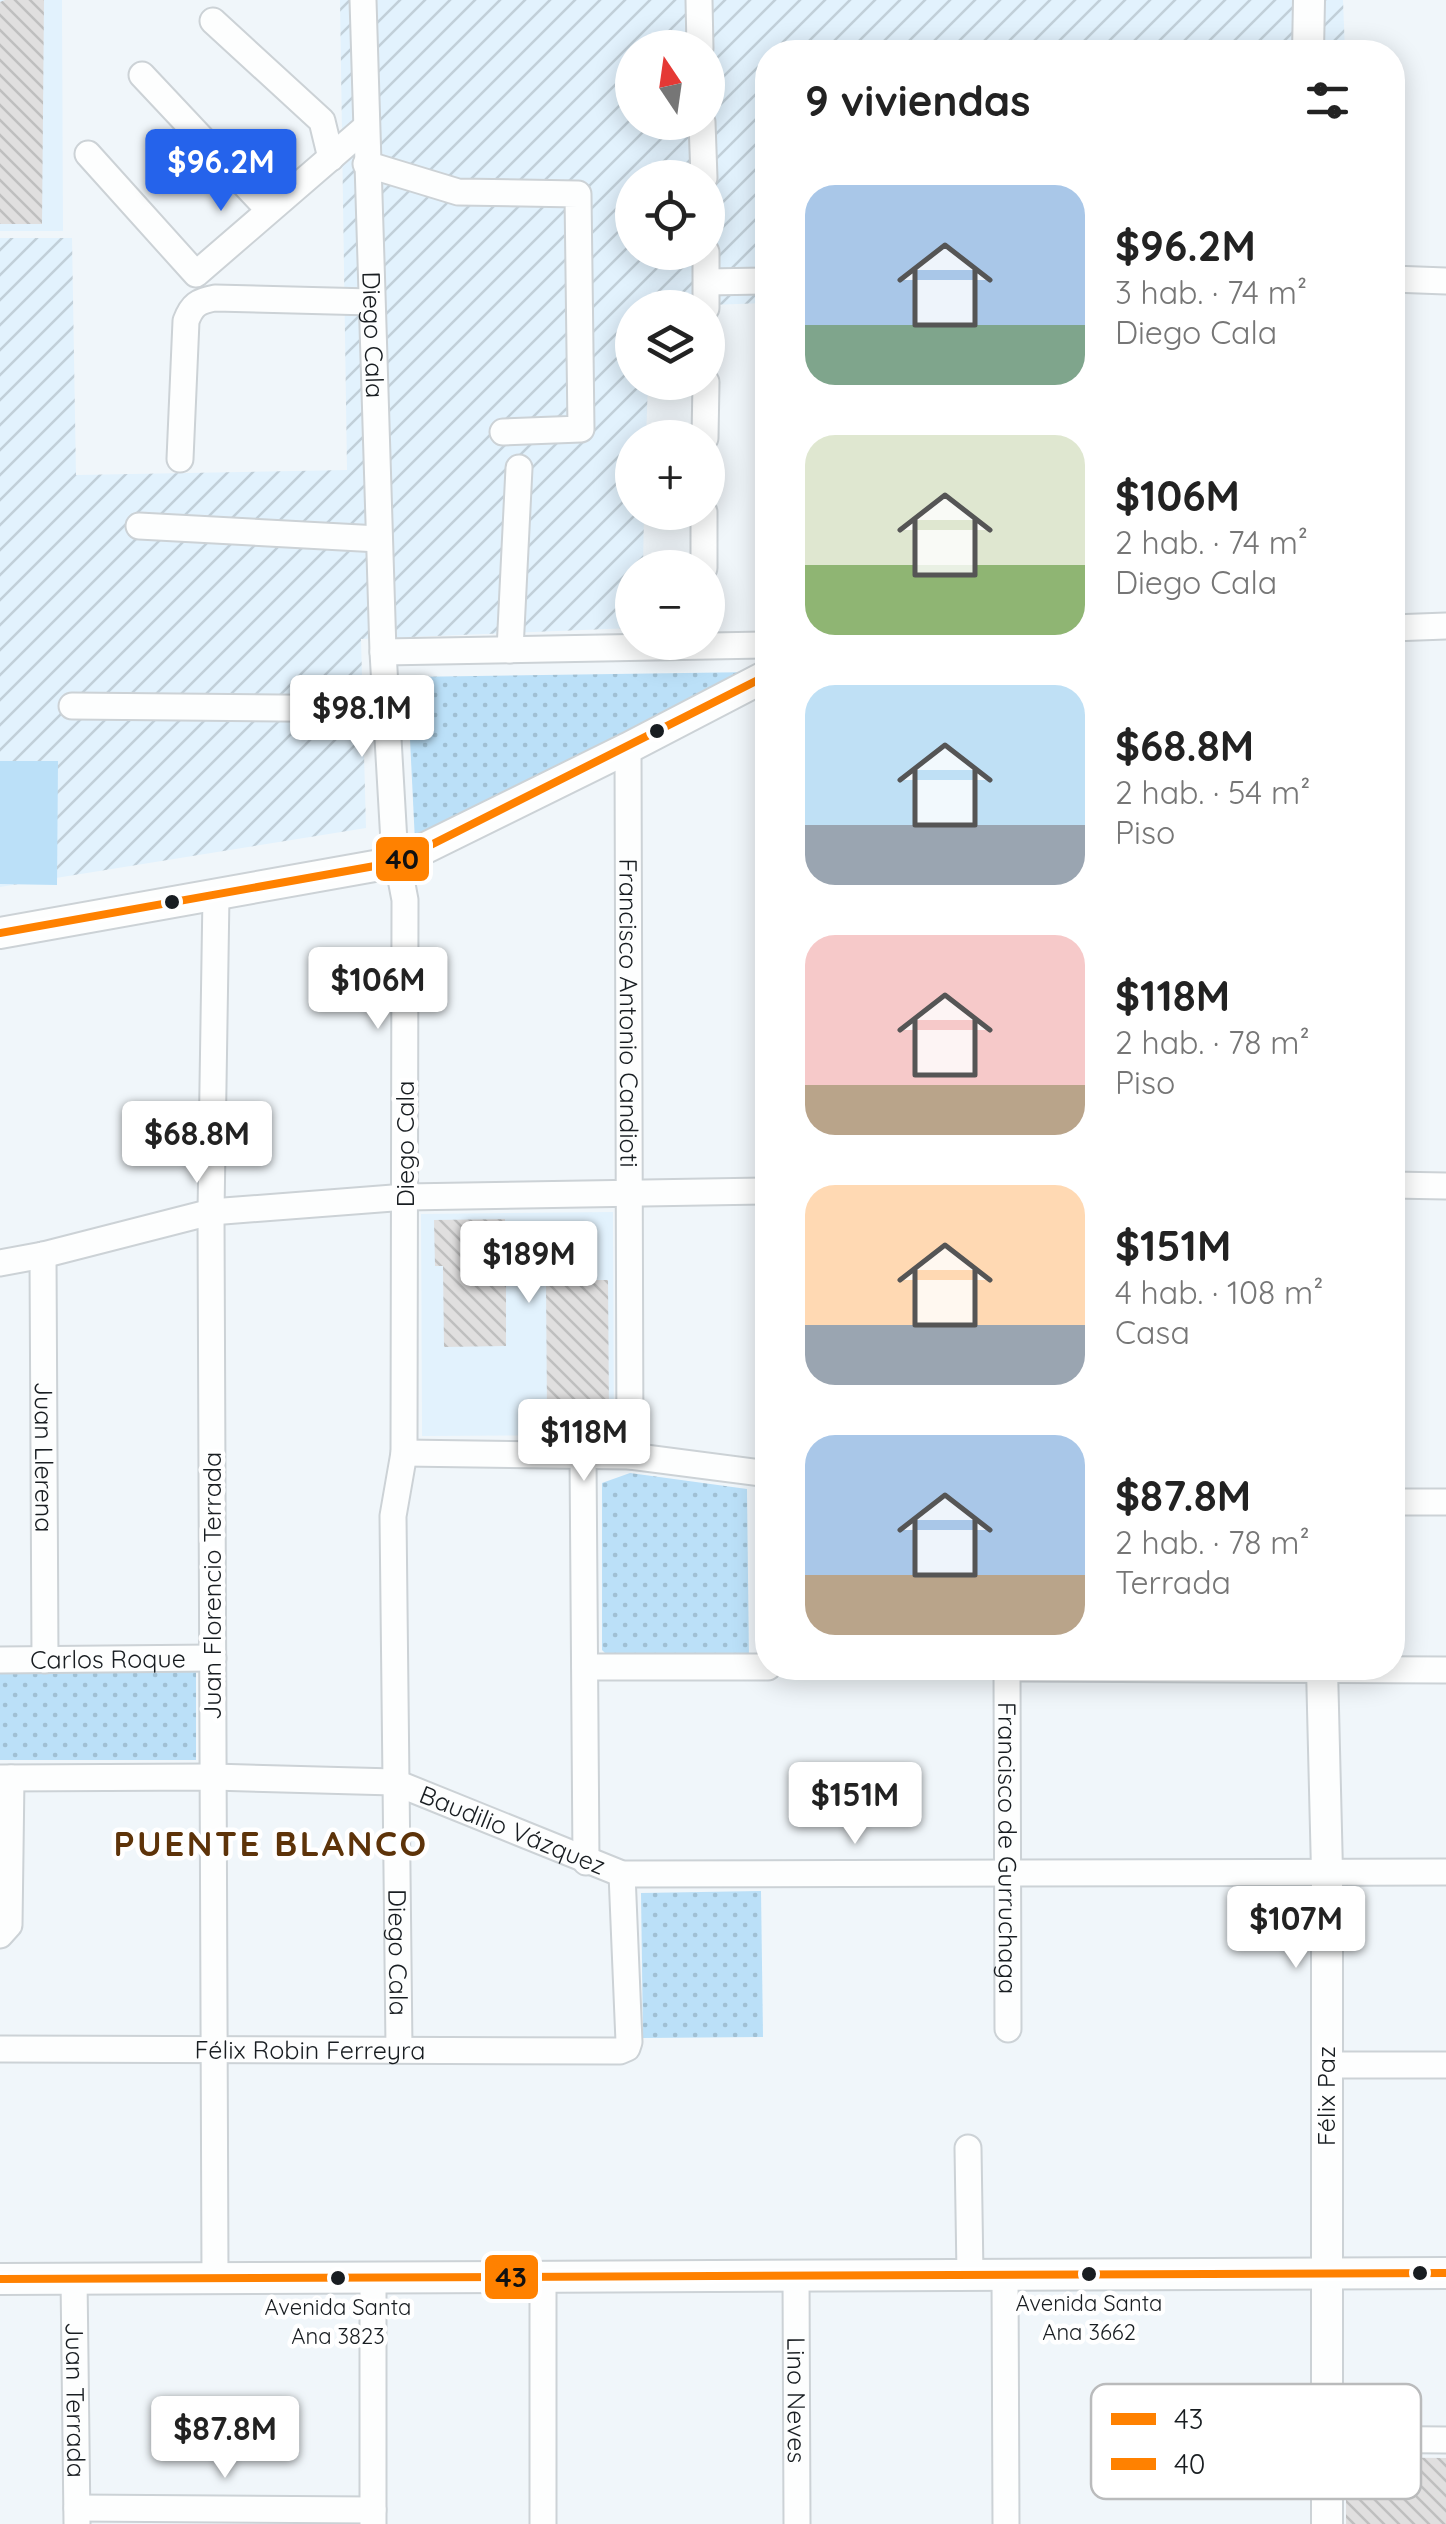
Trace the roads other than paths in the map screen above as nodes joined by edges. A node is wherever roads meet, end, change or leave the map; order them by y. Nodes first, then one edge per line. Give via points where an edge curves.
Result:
1 (363, 0) edge
2 (699, 0) edge
3 (1309, 0) edge
4 (212, 21) dead end
5 (700, 30) edge
6 (1308, 40) edge
7 (142, 76) dead end
8 (365, 128) junction
9 (88, 154) dead end
10 (331, 158) junction
11 (366, 164) junction
12 (268, 209) junction
13 (1405, 280) edge
14 (1446, 280) edge
15 (755, 285) edge
16 (725, 291) edge
17 (371, 302) junction
18 (503, 432) dead end
19 (180, 458) dead end
20 (518, 468) dead end
21 (140, 526) dead end
22 (380, 539) junction
23 (1446, 626) edge
24 (1405, 628) edge
25 (725, 645) edge
26 (755, 646) edge
27 (615, 647) edge
28 (510, 650) junction
29 (384, 652) junction
30 (755, 682) edge
31 (72, 706) dead end
32 (386, 709) junction
33 (628, 748) junction
34 (397, 862) junction
35 (216, 895) junction
36 (0, 934) edge
37 (1405, 1185) edge
38 (1446, 1186) edge
39 (628, 1191) junction
40 (755, 1191) edge
41 (406, 1197) junction
42 (212, 1212) junction
43 (43, 1256) junction
44 (0, 1264) edge
45 (404, 1453) junction
46 (583, 1456) junction
47 (630, 1456) junction
48 (755, 1472) edge
49 (1405, 1502) edge
50 (1446, 1502) edge
51 (212, 1658) junction
52 (0, 1660) edge
53 (44, 1660) junction
54 (585, 1667) junction
55 (755, 1667) edge
56 (1405, 1670) edge
57 (1446, 1670) edge
58 (1010, 1680) edge
59 (1322, 1680) edge
60 (6, 1778) edge
61 (213, 1778) junction
62 (394, 1782) junction
63 (586, 1862) junction
64 (1326, 1872) junction
65 (1446, 1872) edge
66 (622, 1874) junction
67 (1009, 1874) junction
68 (5, 1923) edge
69 (1008, 2029) dead end
70 (400, 2048) junction
71 (216, 2049) junction
72 (0, 2050) edge
73 (1326, 2065) junction
74 (1446, 2065) edge
75 (968, 2148) dead end
76 (1327, 2272) junction
77 (1446, 2273) edge
78 (970, 2274) junction
79 (1005, 2274) junction
80 (796, 2275) junction
81 (543, 2276) junction
82 (373, 2277) junction
83 (74, 2278) junction
84 (215, 2278) junction
85 (0, 2279) edge
86 (1328, 2384) edge
87 (1421, 2440) edge
88 (1446, 2440) edge
89 (77, 2516) edge
90 (374, 2517) edge
91 (544, 2524) edge
92 (798, 2524) edge
93 (1006, 2524) edge

1 - 8 street, Diego Cala
2 - 5 street
3 - 6 main road
4 - 10 street via 322,121
7 - 12 street
8 - 10 street
8 - 11 street, Diego Cala
9 - 12 street via 196,274
10 - 12 street
11 - 17 street, Diego Cala
11 - 18 street via 458,192 578,194 581,429
13 - 14 street
15 - 16 street
17 - 19 street via 215,298 191,308
17 - 22 street, Diego Cala
20 - 28 street
21 - 22 street
22 - 29 street, Diego Cala
23 - 24 street
25 - 26 street
27 - 28 street
28 - 29 street
29 - 32 street, Diego Cala
30 - 33 main road
31 - 32 street
32 - 34 street, Diego Cala
33 - 34 main road
33 - 39 street, Francisco Antonio Candioti
34 - 35 main road
34 - 41 street, Diego Cala via 405,900
35 - 36 main road
35 - 42 street, Juan Florencio Terrada
37 - 38 street
39 - 40 street
39 - 41 street
39 - 47 street, Francisco Antonio Candioti
41 - 42 street
41 - 45 street, Diego Cala
42 - 43 street
42 - 51 street, Juan Florencio Terrada
43 - 44 street
43 - 53 street, Juan Llerena
45 - 46 street
45 - 62 street, Diego Cala via 393,1516
46 - 47 street
46 - 54 street
47 - 48 street
49 - 50 street
51 - 53 street, Carlos Roque
51 - 61 street, Juan Florencio Terrada
52 - 53 street, Carlos Roque
54 - 55 street
54 - 63 street
56 - 57 street
58 - 67 street, Francisco de Gurruchaga
59 - 64 main road, Félix Paz
60 - 61 street, Baudilio Vázquez
60 - 68 street
61 - 62 street, Baudilio Vázquez
61 - 71 street, Juan Florencio Terrada
62 - 63 street, Baudilio Vázquez
62 - 70 street, Diego Cala
63 - 66 street, Baudilio Vázquez
64 - 65 street, Baudilio Vázquez
64 - 67 street, Baudilio Vázquez
64 - 73 main road, Félix Paz
66 - 67 street, Baudilio Vázquez
66 - 70 street, Félix Robin Ferreyra via 626,2048
67 - 69 street, Francisco de Gurruchaga
70 - 71 street, Félix Robin Ferreyra
71 - 72 street, Félix Robin Ferreyra
71 - 84 street, Juan Florencio Terrada
73 - 74 street
73 - 76 main road, Félix Paz
75 - 78 street
76 - 77 main road
76 - 79 main road
76 - 86 main road, Félix Paz
78 - 79 main road
78 - 80 main road
79 - 93 street
80 - 81 main road
80 - 92 street, Lino Neves
81 - 82 main road
81 - 91 street
82 - 84 main road
82 - 90 street
83 - 84 main road
83 - 85 main road
83 - 89 street, Juan Terrada
87 - 88 street
89 - 90 street

